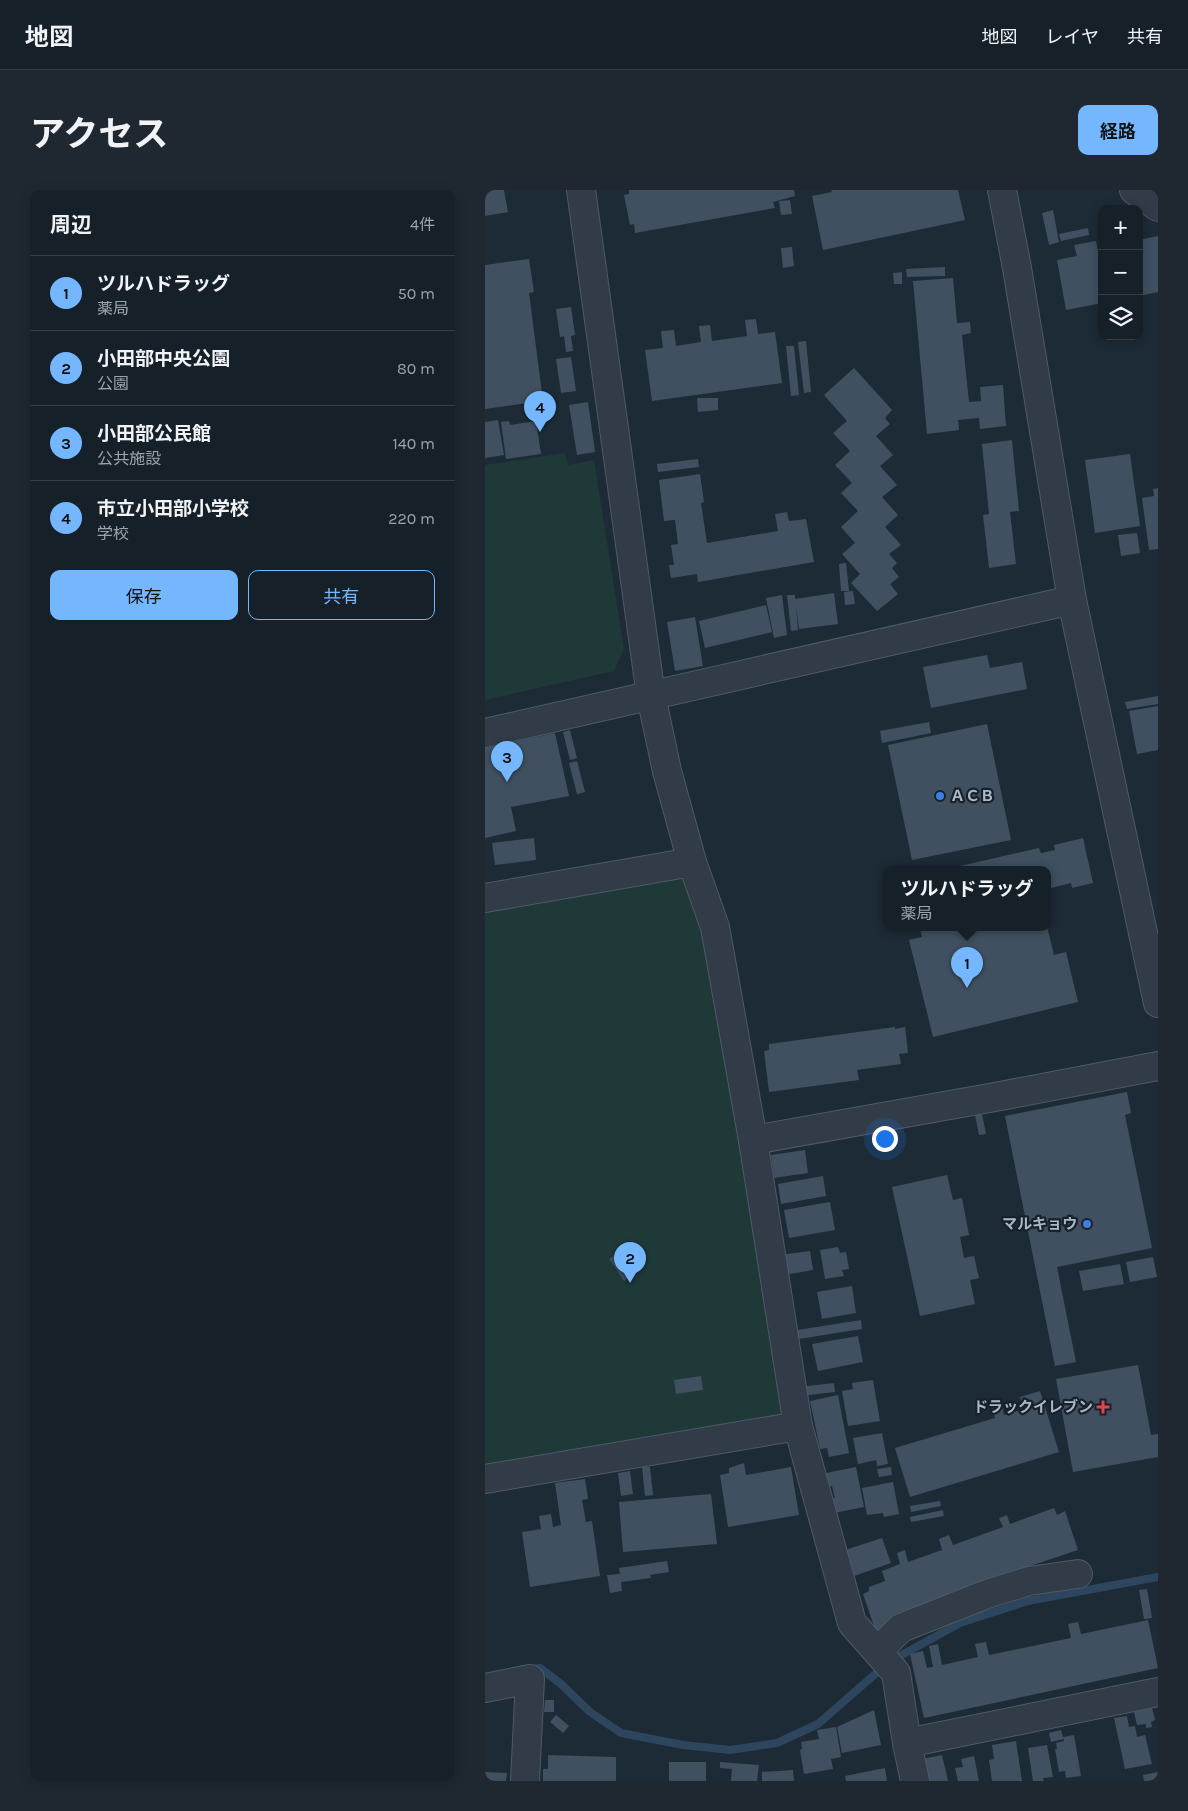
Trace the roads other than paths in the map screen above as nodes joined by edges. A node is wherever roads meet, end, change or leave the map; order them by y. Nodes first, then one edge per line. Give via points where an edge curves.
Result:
1 (581, 190) edge
2 (1002, 190) edge
3 (1134, 190) edge
4 (1158, 207) edge
5 (1072, 600) junction
6 (651, 696) junction
7 (485, 733) edge
8 (692, 862) junction
9 (485, 898) edge
10 (1158, 1003) edge
11 (1158, 1066) edge
12 (753, 1140) junction
13 (798, 1426) junction
14 (485, 1479) edge
15 (1079, 1574) dead end
16 (878, 1651) junction
17 (485, 1688) edge
18 (1158, 1692) edge
19 (907, 1743) junction
20 (525, 1781) edge
21 (915, 1781) edge

1 - 6 street
2 - 5 street
3 - 4 street
5 - 6 street
5 - 10 street
6 - 7 street
6 - 8 street
8 - 9 street
8 - 12 street via 715,927
11 - 12 street
12 - 13 street
13 - 14 street
13 - 16 street via 851,1623
15 - 16 street via 1029,1581 987,1594 901,1628
16 - 19 street via 896,1673
17 - 20 street via 530,1679
18 - 19 street
19 - 21 street

